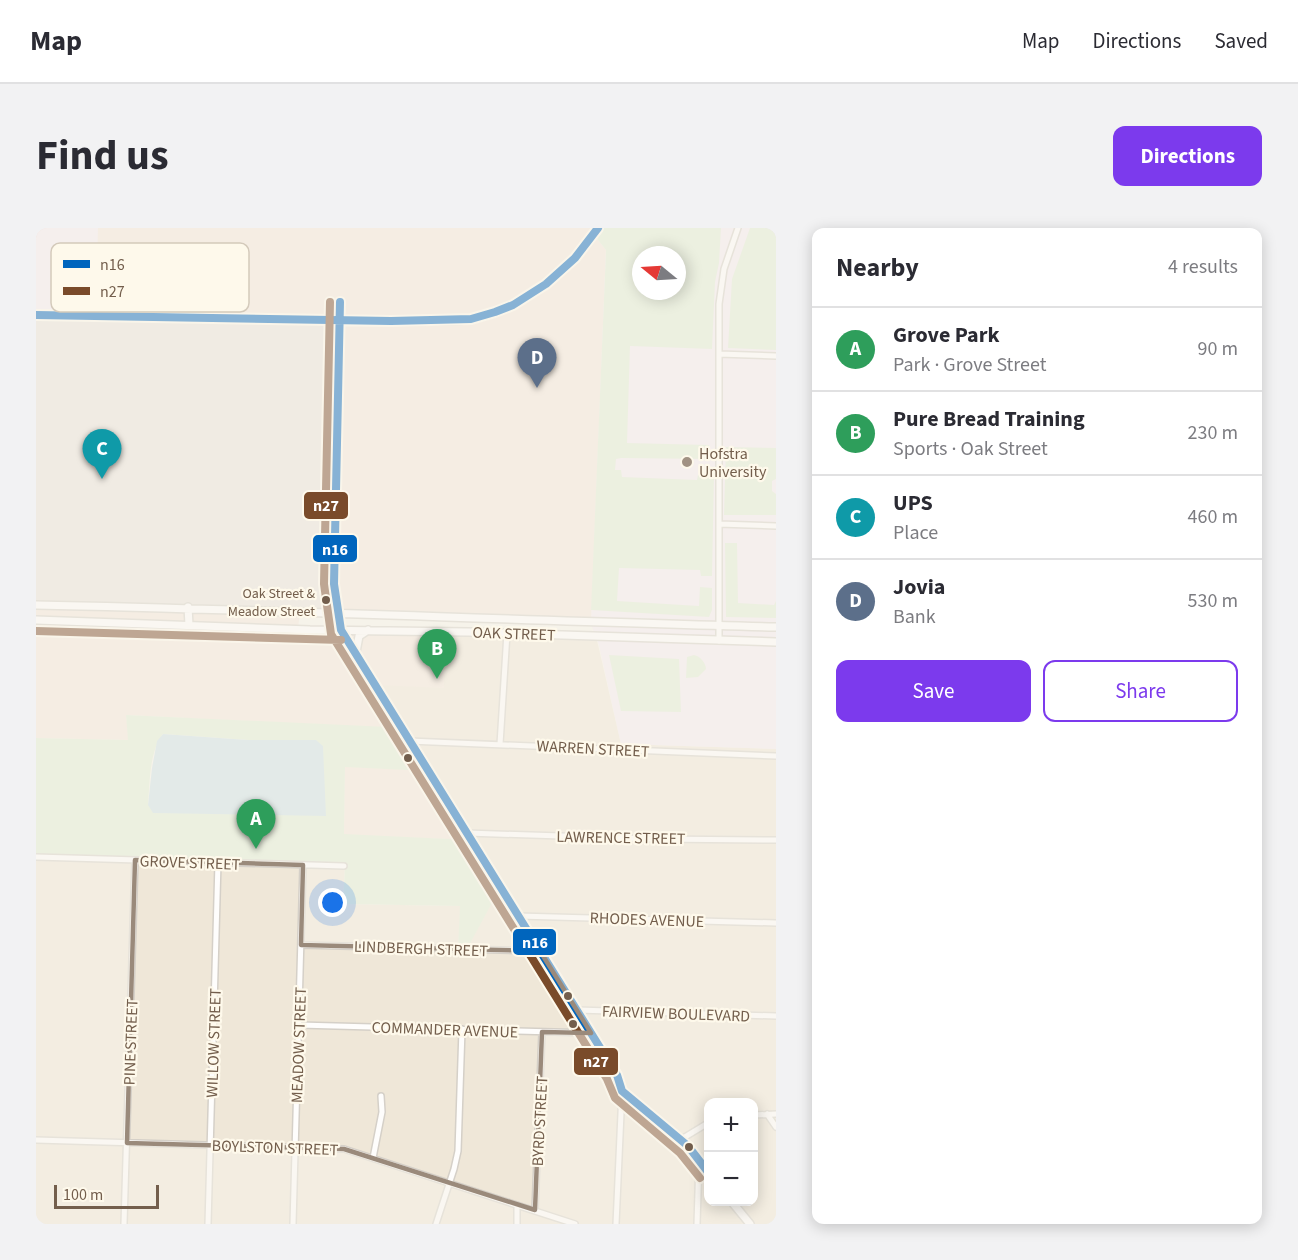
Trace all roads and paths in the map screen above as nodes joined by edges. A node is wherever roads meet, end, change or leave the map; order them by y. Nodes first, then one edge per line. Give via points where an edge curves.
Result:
1 (598, 228) edge
2 (738, 228) edge
3 (36, 315) edge
4 (340, 320) junction
5 (718, 354) junction
6 (776, 356) edge
7 (719, 524) junction
8 (776, 526) edge
9 (36, 605) edge
10 (46, 605) junction
11 (188, 607) junction
12 (338, 614) junction
13 (36, 620) edge
14 (46, 620) junction
15 (189, 625) junction
16 (718, 626) junction
17 (776, 627) edge
18 (341, 630) junction
19 (368, 630) junction
20 (507, 633) junction
21 (718, 641) junction
22 (776, 642) edge
23 (356, 655) junction
24 (409, 741) junction
25 (500, 744) junction
26 (776, 756) edge
27 (466, 833) junction
28 (776, 840) edge
29 (36, 857) edge
30 (135, 860) junction
31 (218, 862) junction
32 (303, 865) junction
33 (344, 866) dead end
34 (518, 916) junction
35 (776, 923) edge
36 (301, 945) junction
37 (540, 951) junction
38 (577, 1010) junction
39 (776, 1016) edge
40 (299, 1025) junction
41 (462, 1029) junction
42 (542, 1032) junction
43 (591, 1033) junction
44 (622, 1091) junction
45 (381, 1096) dead end
46 (767, 1114) junction
47 (776, 1114) edge
48 (758, 1115) edge
49 (704, 1125) edge
50 (776, 1127) edge
51 (36, 1140) edge
52 (680, 1140) junction
53 (127, 1143) junction
54 (210, 1145) junction
55 (295, 1148) junction
56 (373, 1158) junction
57 (699, 1160) junction
58 (704, 1167) edge
59 (450, 1182) junction
60 (517, 1205) junction
61 (735, 1206) edge
62 (535, 1210) junction
63 (124, 1224) edge
64 (208, 1224) edge
65 (293, 1224) edge
66 (436, 1224) edge
67 (517, 1224) edge
68 (575, 1224) edge
69 (616, 1224) edge
70 (697, 1224) edge
71 (750, 1224) edge

1 - 4 street via 561,272 502,310 457,321
2 - 5 street via 721,283
3 - 4 street
4 - 12 street via 334,584
5 - 6 street
5 - 7 street
7 - 8 street
7 - 16 street
9 - 10 street, OAK STREET
10 - 11 street, OAK STREET
10 - 14 street
11 - 12 street, OAK STREET
11 - 15 street
12 - 16 street, OAK STREET
12 - 18 street
13 - 14 street, OAK STREET
14 - 15 street, OAK STREET
15 - 18 street, OAK STREET
16 - 17 street, OAK STREET
16 - 21 street
18 - 19 street, OAK STREET
18 - 23 street
19 - 20 street, OAK STREET
19 - 23 street via 359,636
20 - 21 street, OAK STREET
20 - 25 street
21 - 22 street, OAK STREET
23 - 24 street
24 - 25 street, WARREN STREET
24 - 27 street
25 - 26 street, WARREN STREET
27 - 28 street, LAWRENCE STREET
27 - 34 street
29 - 30 street, GROVE STREET
30 - 31 street, GROVE STREET
30 - 53 street, PINE STREET
31 - 32 street, GROVE STREET
31 - 54 street, WILLOW STREET
32 - 33 street, GROVE STREET
32 - 36 street, MEADOW STREET
34 - 35 street, RHODES AVENUE
34 - 37 street
36 - 37 street, LINDBERGH STREET
36 - 40 street, MEADOW STREET
37 - 38 street
38 - 39 street, FAIRVIEW BOULEVARD
38 - 43 street
40 - 41 street, COMMANDER AVENUE
40 - 55 street, MEADOW STREET
41 - 42 street, COMMANDER AVENUE
41 - 59 street via 458,1151
42 - 43 street, COMMANDER AVENUE
42 - 62 street, BYRD STREET
43 - 44 street via 617,1075
44 - 52 street
44 - 69 street
45 - 56 street via 382,1112
46 - 47 street
46 - 48 street
46 - 50 street
49 - 52 street
51 - 53 street, BOYLSTON STREET
52 - 57 street
53 - 54 street, BOYLSTON STREET
53 - 63 street, PINE STREET
54 - 55 street, BOYLSTON STREET
54 - 64 street, WILLOW STREET
55 - 56 street, BOYLSTON STREET via 344,1149
55 - 65 street, MEADOW STREET
56 - 59 street, BOYLSTON STREET
57 - 58 street
57 - 70 street
59 - 60 street, BOYLSTON STREET
59 - 66 street
60 - 62 street, BOYLSTON STREET
60 - 67 street
61 - 71 street
62 - 68 street, BOYLSTON STREET

